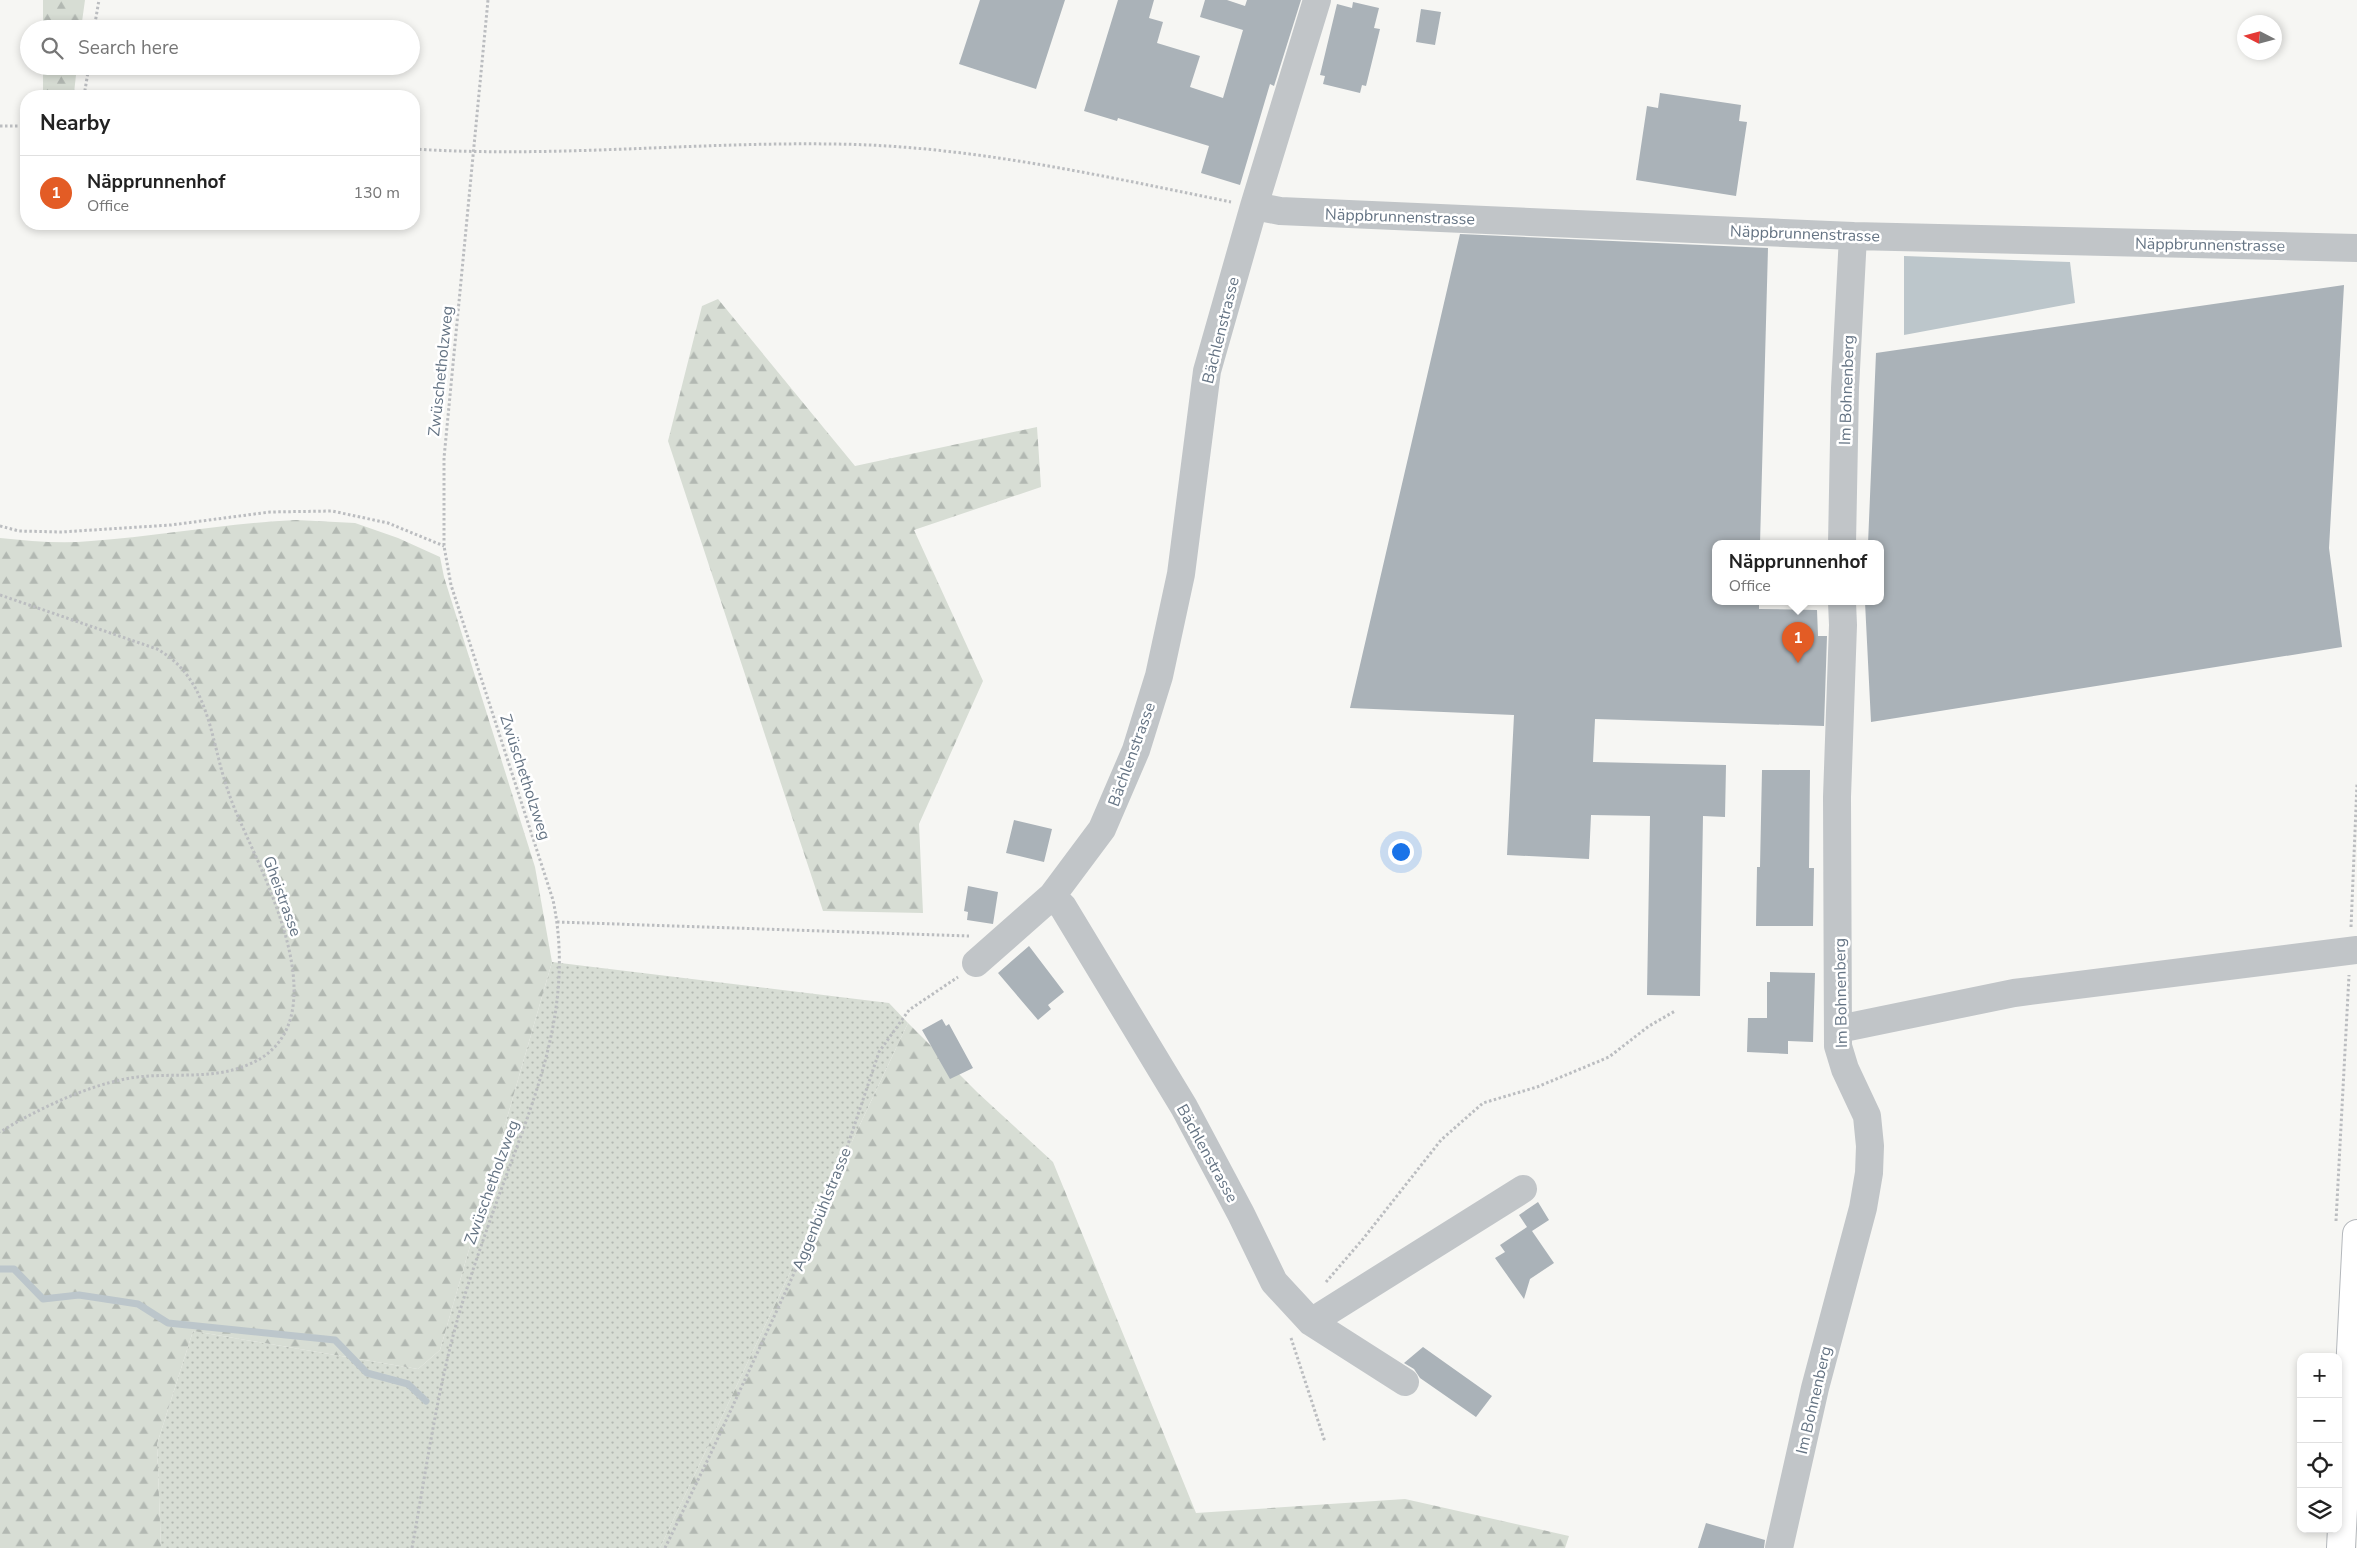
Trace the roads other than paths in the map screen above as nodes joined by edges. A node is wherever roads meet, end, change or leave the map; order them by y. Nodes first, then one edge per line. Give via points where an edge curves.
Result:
1 (1317, 0) edge
2 (1254, 206) junction
3 (1853, 236) junction
4 (2357, 248) edge
5 (1842, 540) edge
6 (1842, 605) edge
7 (1052, 896) junction
8 (2354, 950) edge
9 (985, 956) road end
10 (1839, 1029) junction
11 (1523, 1189) dead end
12 (2346, 1231) edge
13 (1300, 1321) junction
14 (1405, 1382) dead end
15 (1779, 1548) edge
16 (2341, 1548) edge

1 - 2 street, Bächlenstrasse
2 - 3 street, Näppbrunnenstrasse via 1290,211
2 - 7 street, Bächlenstrasse via 1207,372 1182,574 1159,676 1136,750 1102,829
3 - 4 street, Näppbrunnenstrasse
3 - 5 street, Im Bohnenberg via 1845,388
6 - 10 street, Im Bohnenberg via 1837,797
7 - 9 street
7 - 13 street, Bächlenstrasse via 1063,907 1184,1107 1274,1282
8 - 10 street via 2014,993
10 - 15 street, Im Bohnenberg via 1838,1046 1845,1069 1867,1116 1869,1173
11 - 13 street
12 - 16 main road
13 - 14 street, Bächlenstrasse

